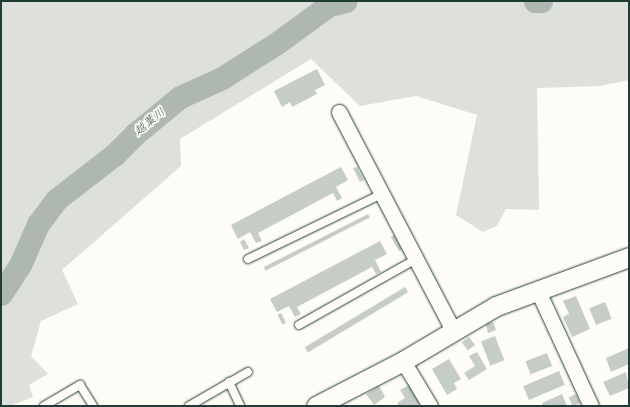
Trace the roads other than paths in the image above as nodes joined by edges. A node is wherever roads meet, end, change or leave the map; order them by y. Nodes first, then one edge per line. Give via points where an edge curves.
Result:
1 (339, 112) dead end
2 (382, 194) junction
3 (629, 257) edge
4 (248, 259) dead end
5 (416, 259) junction
6 (538, 290) junction
7 (299, 325) dead end
8 (454, 332) junction
9 (403, 361) junction
10 (248, 372) dead end
11 (229, 382) junction
12 (44, 406) edge
13 (93, 406) edge
14 (189, 406) edge
15 (240, 406) edge
16 (316, 406) edge
17 (430, 406) edge
18 (591, 406) edge

1 - 2 street
2 - 4 lane
2 - 5 street
3 - 6 street
5 - 7 lane
5 - 8 street
6 - 8 street via 496,306
6 - 18 street
8 - 9 street
9 - 16 street
9 - 17 street
10 - 11 lane
11 - 14 lane
11 - 15 lane
12 - 13 lane via 80,385

